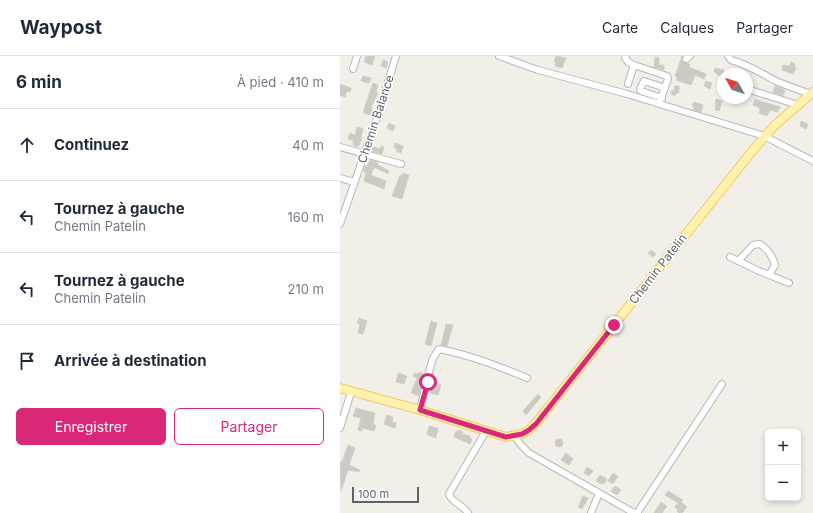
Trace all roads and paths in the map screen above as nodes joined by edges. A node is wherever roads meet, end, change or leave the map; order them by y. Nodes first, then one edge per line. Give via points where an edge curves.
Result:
1 (357, 56) edge
2 (396, 56) edge
3 (500, 56) edge
4 (626, 56) edge
5 (728, 56) edge
6 (516, 59) edge
7 (634, 66) junction
8 (353, 69) dead end
9 (628, 84) dead end
10 (665, 88) junction
11 (753, 91) edge
12 (812, 93) edge
13 (662, 98) junction
14 (660, 104) junction
15 (798, 105) junction
16 (764, 136) junction
17 (340, 147) edge
18 (364, 154) junction
19 (813, 161) edge
20 (400, 164) dead end
21 (340, 178) edge
22 (354, 182) junction
23 (343, 208) edge
24 (340, 224) edge
25 (730, 257) dead end
26 (738, 261) junction
27 (769, 275) junction
28 (789, 283) dead end
29 (527, 378) dead end
30 (722, 384) dead end
31 (340, 388) edge
32 (351, 392) junction
33 (420, 410) junction
34 (340, 428) edge
35 (486, 431) junction
36 (514, 436) junction
37 (599, 493) junction
38 (468, 513) edge
39 (591, 513) edge
40 (634, 513) edge
41 (637, 513) edge

1 - 8 street
2 - 18 street, Chemin Balance
3 - 6 street
4 - 7 street via 628,62
5 - 12 street via 731,60 753,68 778,82
6 - 14 street via 538,70
7 - 9 street
7 - 10 street via 668,77
10 - 13 street
10 - 13 street via 644,81 640,89
11 - 15 street
12 - 15 main road, Chemin Patelin
13 - 14 street
14 - 16 street
15 - 16 main road, Chemin Patelin
16 - 19 street
16 - 36 main road, Chemin Patelin via 536,424 522,434
17 - 18 street
18 - 20 street
18 - 22 street, Chemin Balance
21 - 22 street
22 - 23 street, Chemin Balance
23 - 24 street, Chemin Balance
25 - 26 street
26 - 27 street
26 - 27 street via 753,245 760,244 774,261 775,265
27 - 28 street
29 - 33 street via 472,357 439,349 430,368
30 - 41 street
31 - 32 main road
32 - 33 main road
32 - 34 street
33 - 35 main road
35 - 36 main road via 506,437
35 - 38 street via 450,491 449,497
36 - 37 street via 529,453
37 - 39 street
37 - 40 street

